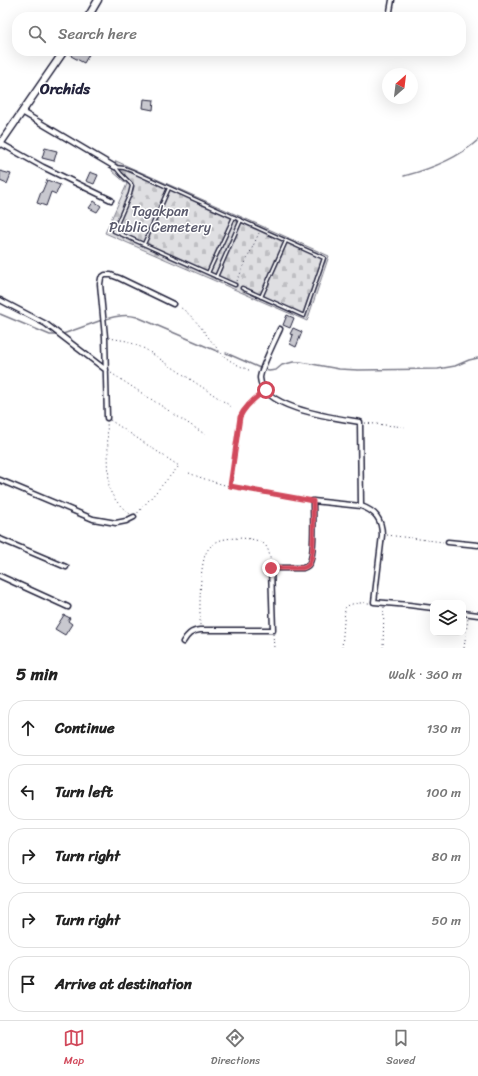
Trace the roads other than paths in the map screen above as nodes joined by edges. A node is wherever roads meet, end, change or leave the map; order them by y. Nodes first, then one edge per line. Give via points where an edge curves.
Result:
1 (98, 0) edge
2 (392, 0) edge
3 (91, 12) edge
4 (390, 12) edge
5 (61, 56) edge
6 (22, 112) junction
7 (0, 143) edge
8 (115, 167) junction
9 (169, 188) junction
10 (111, 200) dead end
11 (234, 217) junction
12 (241, 220) junction
13 (286, 241) junction
14 (144, 244) junction
15 (208, 274) junction
16 (216, 277) junction
17 (235, 286) road end
18 (242, 288) dead end
19 (261, 297) junction
20 (0, 300) edge
21 (173, 304) road end
22 (280, 329) dead end
23 (106, 370) junction
24 (107, 418) road end
25 (0, 480) edge
26 (361, 506) junction
27 (134, 517) road end
28 (0, 539) edge
29 (448, 542) road end
30 (478, 546) edge
31 (66, 567) dead end
32 (0, 576) edge
33 (68, 607) dead end
34 (430, 608) edge
35 (466, 614) edge
36 (478, 615) edge
37 (183, 642) dead end

1 - 3 main road
2 - 4 street
5 - 6 main road
6 - 7 main road
6 - 8 street
7 - 10 street
8 - 9 lane via 128,169
8 - 14 lane via 132,186 114,231
9 - 11 lane
9 - 14 lane
11 - 12 lane
11 - 15 lane
12 - 13 lane
12 - 16 lane
13 - 19 lane
13 - 19 lane via 324,258 304,316
14 - 15 lane
15 - 16 lane
16 - 17 lane
18 - 19 lane
20 - 23 street via 46,324
21 - 23 street via 119,278 105,275 100,284
22 - 26 street via 260,376 262,385 282,402 304,411 360,422
23 - 24 street
25 - 27 street via 93,519 116,523
26 - 34 street via 375,514 382,527 374,602
26 - 37 street via 313,501 313,549 307,567 271,568 273,630 200,630 189,634
28 - 31 street
29 - 30 street
32 - 33 street
35 - 36 street

